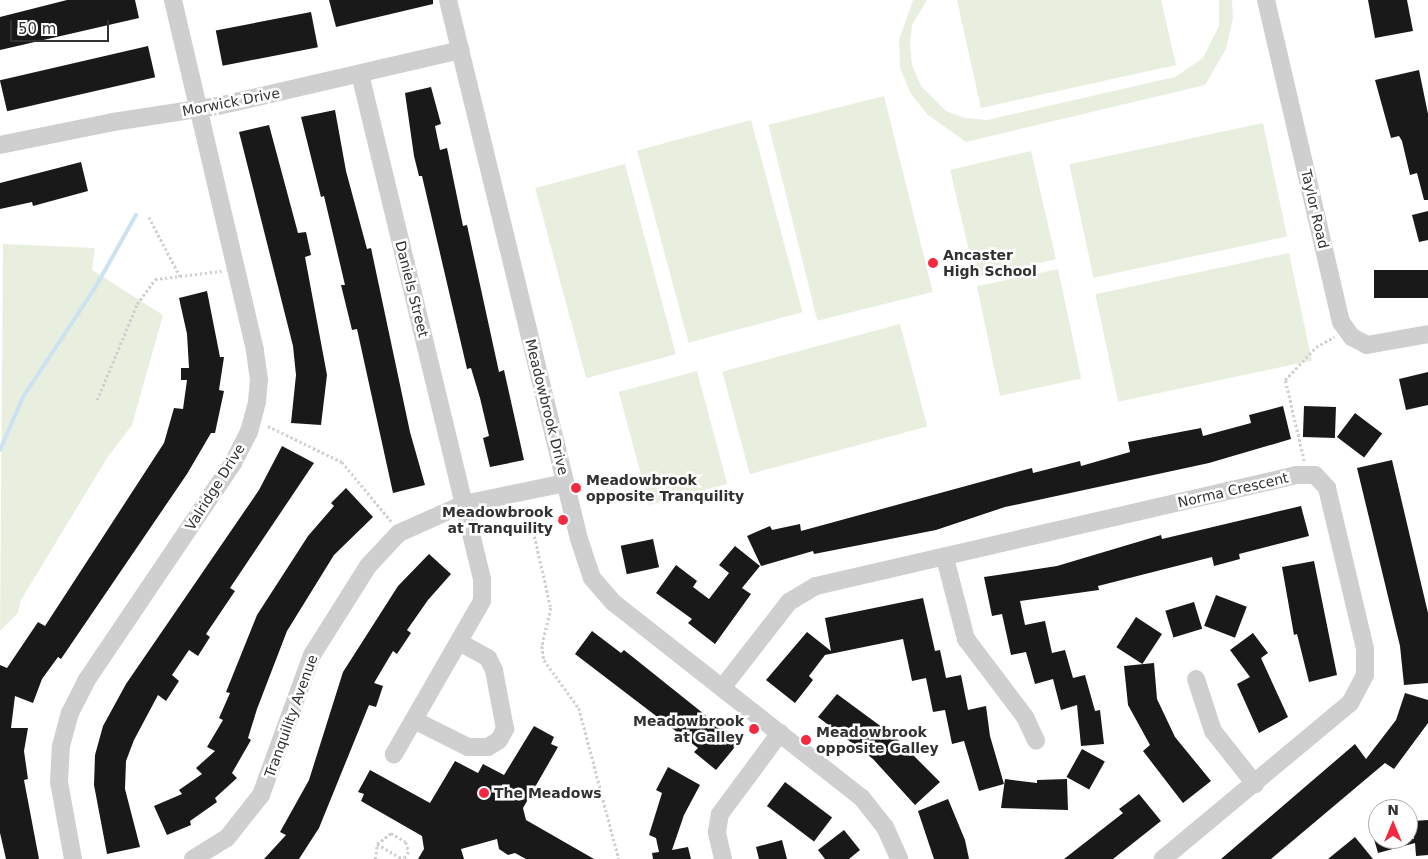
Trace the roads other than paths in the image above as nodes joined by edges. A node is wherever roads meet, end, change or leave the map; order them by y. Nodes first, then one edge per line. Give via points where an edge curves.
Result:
1 (173, 0) edge
2 (448, 0) edge
3 (1266, 0) edge
4 (461, 50) junction
5 (360, 74) junction
6 (198, 110) junction
7 (0, 145) edge
8 (1428, 334) edge
9 (565, 483) junction
10 (464, 504) junction
11 (945, 558) junction
12 (459, 642) junction
13 (1196, 679) dead end
14 (722, 688) junction
15 (414, 720) junction
16 (780, 733) junction
17 (1036, 741) dead end
18 (394, 754) dead end
19 (1255, 784) junction
20 (73, 859) edge
21 (194, 859) edge
22 (723, 859) edge
23 (899, 859) edge
24 (1163, 859) edge

1 - 6 street, Valridge Drive
2 - 4 street, Meadowbrook Drive
3 - 8 street, Taylor Road via 1341,322 1366,345
4 - 5 street, Morwick Drive
4 - 9 street, Meadowbrook Drive
5 - 6 street, Morwick Drive
5 - 10 street, Daniels Street
6 - 7 street, Morwick Drive via 114,122
6 - 20 street, Valridge Drive via 259,380 253,419 233,463 86,681 70,713 61,746 59,782
9 - 10 street, Tranquility Avenue
9 - 14 street, Meadowbrook Drive via 584,558 597,585 614,603
10 - 12 street, Daniels Street via 482,578 482,601
10 - 21 street, Tranquility Avenue via 399,533 368,566 309,660 261,796 227,838
11 - 14 street, Norma Crescent via 800,592
11 - 17 street via 966,639 1025,716
11 - 19 street, Norma Crescent via 1306,475 1315,476 1327,488 1365,649 1365,675 1350,703
12 - 15 street, Daniels Street
12 - 15 street via 488,658 494,670 505,729 499,740 488,747 468,747
13 - 19 street via 1213,731
14 - 16 street, Meadowbrook Drive
15 - 18 street, Daniels Street
16 - 22 street via 720,814 717,832
16 - 23 street, Meadowbrook Drive via 862,798 885,827
19 - 24 street, Norma Crescent

